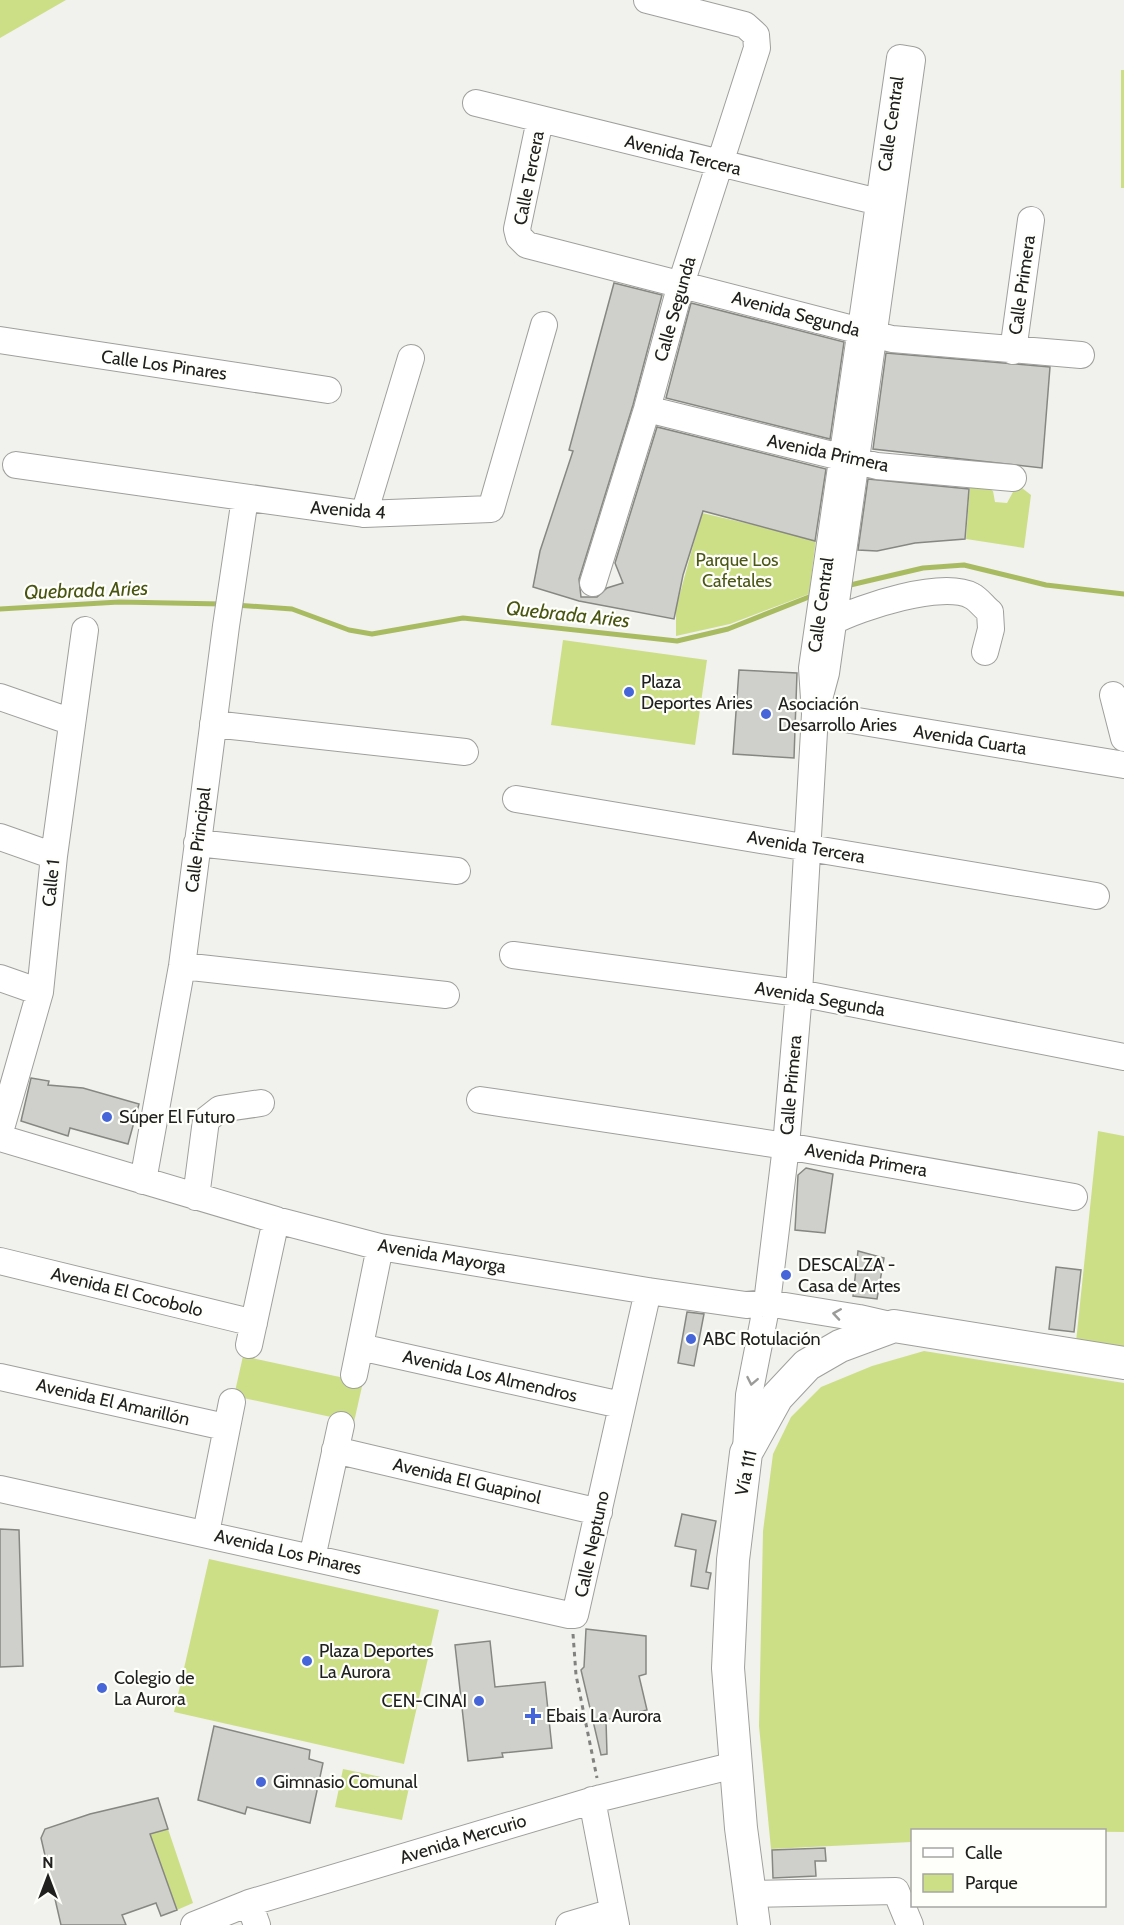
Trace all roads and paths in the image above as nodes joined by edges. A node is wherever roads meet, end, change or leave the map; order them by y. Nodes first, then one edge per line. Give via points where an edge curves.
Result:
1 (648, 0) edge
2 (476, 103) dead end
3 (540, 120) junction
4 (720, 164) junction
5 (885, 204) joint
6 (1031, 220) dead end
7 (519, 237) joint
8 (681, 284) junction
9 (544, 325) dead end
10 (867, 333) junction
11 (0, 340) edge
12 (1013, 351) junction
13 (1081, 355) dead end
14 (411, 358) dead end
15 (328, 390) dead end
16 (647, 410) junction
17 (848, 460) junction
18 (16, 465) dead end
19 (1013, 478) dead end
20 (245, 498) junction
21 (364, 514) junction
22 (593, 583) dead end
23 (829, 609) junction
24 (85, 630) dead end
25 (986, 652) dead end
26 (1113, 695) dead end
27 (0, 697) edge
28 (815, 714) junction
29 (72, 722) junction
30 (213, 724) junction
31 (1124, 738) edge
32 (465, 752) dead end
33 (1124, 765) edge
34 (516, 799) dead end
35 (0, 837) edge
36 (197, 843) junction
37 (810, 847) junction
38 (54, 856) junction
39 (457, 871) dead end
40 (1096, 897) dead end
41 (513, 955) dead end
42 (182, 966) junction
43 (0, 978) edge
44 (40, 992) junction
45 (799, 993) junction
46 (446, 994) dead end
47 (1124, 1057) edge
48 (480, 1100) dead end
49 (261, 1103) dead end
50 (0, 1132) edge
51 (0, 1138) edge
52 (786, 1146) junction
53 (143, 1181) junction
54 (196, 1197) junction
55 (1074, 1197) dead end
56 (276, 1220) junction
57 (380, 1247) junction
58 (0, 1261) edge
59 (648, 1291) junction
60 (767, 1303) junction
61 (894, 1326) junction
62 (360, 1347) junction
63 (1124, 1363) edge
64 (354, 1375) dead end
65 (0, 1377) edge
66 (232, 1402) dead end
67 (621, 1405) junction
68 (341, 1425) dead end
69 (225, 1427) junction
70 (335, 1450) junction
71 (746, 1453) junction
72 (0, 1489) edge
73 (599, 1512) junction
74 (206, 1533) junction
75 (312, 1558) junction
76 (575, 1615) junction
77 (735, 1765) junction
78 (596, 1799) junction
79 (749, 1894) junction
80 (253, 1914) edge
81 (614, 1918) edge
82 (194, 1925) edge
83 (569, 1925) edge
84 (754, 1925) edge
85 (910, 1925) edge

1 - 4 street, Calle Segunda via 745,25 756,35 757,48
2 - 3 street, Avenida Tercera
3 - 4 street, Avenida Tercera
3 - 7 street, Calle Tercera via 517,229
4 - 5 street, Avenida Tercera
4 - 8 street, Calle Segunda
5 - 10 street, Calle Central
6 - 12 street, Calle Primera
7 - 8 street, Avenida Segunda via 527,245
8 - 10 street, Avenida Segunda
8 - 16 street, Calle Segunda
9 - 21 street, Avenida 4 via 491,509
10 - 12 street, Avenida Segunda
10 - 17 street, Calle Central
11 - 15 street, Calle Los Pinares
12 - 13 street, Avenida Segunda
14 - 21 street
16 - 17 street, Avenida Primera
16 - 22 street, Calle Segunda
17 - 19 street, Avenida Primera
17 - 23 street, Calle Central
18 - 20 street, Avenida 4
20 - 21 street, Avenida 4
20 - 30 street, Calle Principal
23 - 25 street via 952,591 972,596 990,612
23 - 28 street, Calle Central via 826,673
24 - 29 street, Calle 1
26 - 31 street
27 - 29 street
28 - 33 street, Avenida Cuarta
28 - 37 street, Calle Primera
29 - 38 street, Calle 1
30 - 32 street
30 - 36 street, Calle Principal
34 - 37 street, Avenida Tercera
35 - 38 street
36 - 39 street
36 - 42 street, Calle Principal
37 - 40 street, Avenida Tercera
37 - 45 street, Calle Primera
38 - 44 street, Calle 1
41 - 45 street, Avenida Segunda
42 - 46 street
42 - 53 street, Calle Principal
43 - 44 street
44 - 50 street, Calle 1
45 - 47 street, Avenida Segunda
45 - 52 street, Calle Primera
48 - 52 street, Avenida Primera
49 - 54 street via 220,1109 206,1120
51 - 53 street, Avenida Mayorga
52 - 55 street, Avenida Primera
52 - 60 street, Calle Primera
53 - 54 street, Avenida Mayorga
54 - 56 street, Avenida Mayorga
56 - 57 street, Avenida Mayorga
56 - 58 street, Avenida El Cocobolo via 251,1334
57 - 59 street, Avenida Mayorga
57 - 62 street
59 - 60 street, Avenida Mayorga via 747,1305
59 - 67 street, Calle Neptuno
61 -> 60 street, Avenida Mayorga
60 -> 71 street, Calle Primera via 749,1395
61 - 63 main road, Vía 111
61 - 71 main road, Vía 111 via 840,1346 807,1365 777,1397
62 - 64 street
62 - 67 street, Avenida Los Almendros
65 - 69 street, Avenida El Amarillón
66 - 69 street
67 - 73 street, Calle Neptuno
68 - 70 street
69 - 74 street
70 - 73 street, Avenida El Guapinol
70 - 75 street
71 - 77 main road, Vía 111 via 733,1560 728,1668
72 - 74 street, Avenida Los Pinares
73 - 76 street, Calle Neptuno
74 - 75 street, Avenida Los Pinares
75 - 76 street, Avenida Los Pinares
76 - 78 path, Calle Neptuno via 576,1675
77 - 78 street, Avenida Mercurio
77 - 79 main road, Vía 111
78 - 80 street, Avenida Mercurio
78 - 81 street
79 - 84 main road, Vía 111
79 - 85 street via 896,1891
80 - 82 street, Avenida Mercurio
81 - 83 street

